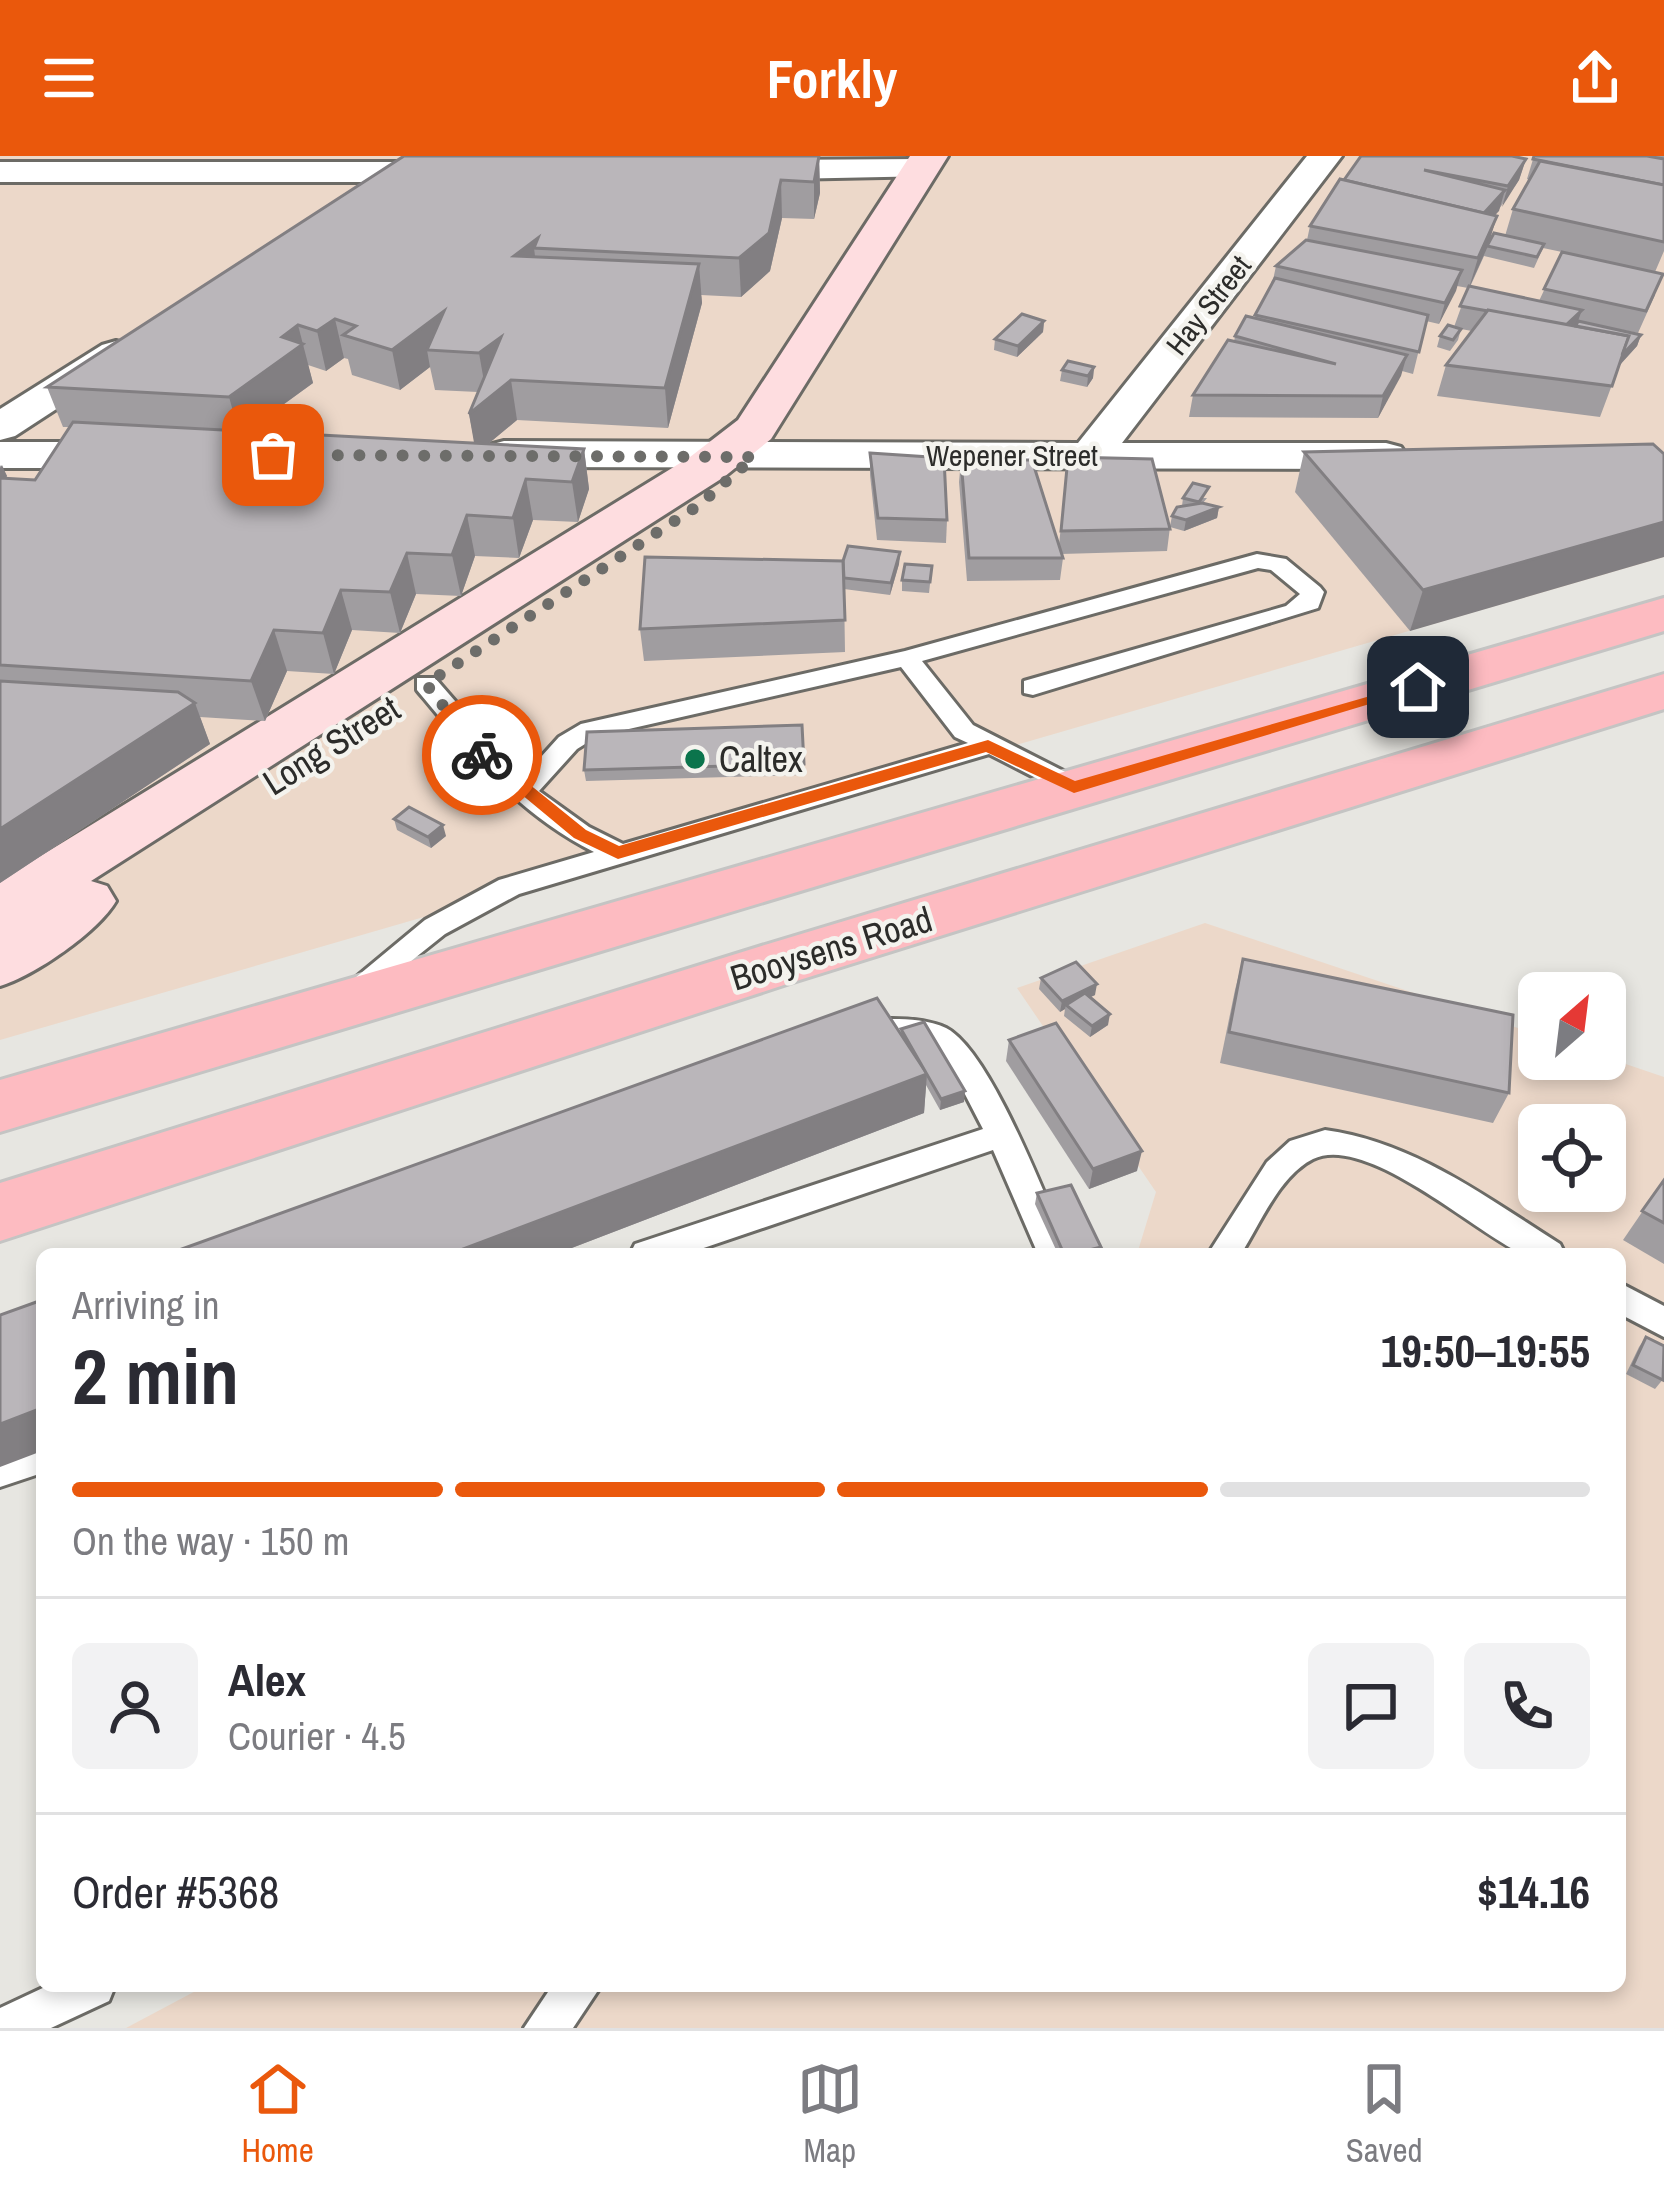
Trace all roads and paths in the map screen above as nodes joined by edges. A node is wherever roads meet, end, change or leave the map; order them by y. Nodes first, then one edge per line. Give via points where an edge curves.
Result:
1 (1325, 156) edge
2 (925, 162) edge
3 (404, 164) edge
4 (714, 170) edge
5 (0, 172) edge
6 (484, 172) edge
7 (333, 210) edge
8 (140, 336) edge
9 (0, 428) edge
10 (742, 448) junction
11 (452, 454) edge
12 (0, 455) edge
13 (182, 455) edge
14 (1090, 455) junction
15 (1435, 456) edge
16 (1664, 614) edge
17 (908, 658) junction
18 (426, 684) junction
19 (1033, 687) dead end
20 (1664, 691) edge
21 (988, 746) junction
22 (1074, 787) junction
23 (524, 791) junction
24 (182, 799) junction
25 (618, 853) junction
26 (0, 910) edge
27 (0, 963) edge
28 (334, 1006) junction
29 (829, 1048) edge
30 (0, 1106) edge
31 (1002, 1135) junction
32 (0, 1212) edge
33 (664, 1248) edge
34 (1051, 1248) edge
35 (1228, 1248) edge
36 (1539, 1248) edge
37 (1626, 1301) edge
38 (1664, 1323) edge
39 (36, 1459) edge
40 (0, 1471) edge
41 (81, 1992) edge
42 (575, 1992) edge
43 (4, 2028) edge
44 (545, 2028) edge

1 - 14 street, Hay Street
2 - 4 street
2 - 10 main road, Long Street
3 - 5 street
3 - 6 street
3 - 7 street
8 - 9 street
10 - 11 street, Wepener Street
10 - 14 street, Wepener Street
10 - 18 main road, Long Street via 699,505
10 - 24 main road, Long Street
12 - 13 street
14 - 15 street, Wepener Street
16 - 22 main road
17 - 19 lane via 1257,561 1278,564 1312,592 1310,603 1294,611
17 - 21 lane via 964,730
17 - 23 lane via 590,730
18 - 23 lane via 482,755
18 - 24 main road via 355,707 253,769
18 - 27 main road, Long Street
20 - 32 main road, Booysens Road
21 - 22 lane
21 - 25 lane
22 - 28 main road
23 - 25 lane
24 - 26 main road, Long Street
25 - 28 lane via 478,901
28 - 30 main road
29 - 31 lane via 895,1027 925,1030 950,1043
31 - 33 lane
31 - 34 lane
35 - 36 lane via 1279,1173 1318,1142 1374,1150
37 - 38 lane
39 - 40 lane
41 - 43 lane
42 - 44 lane

